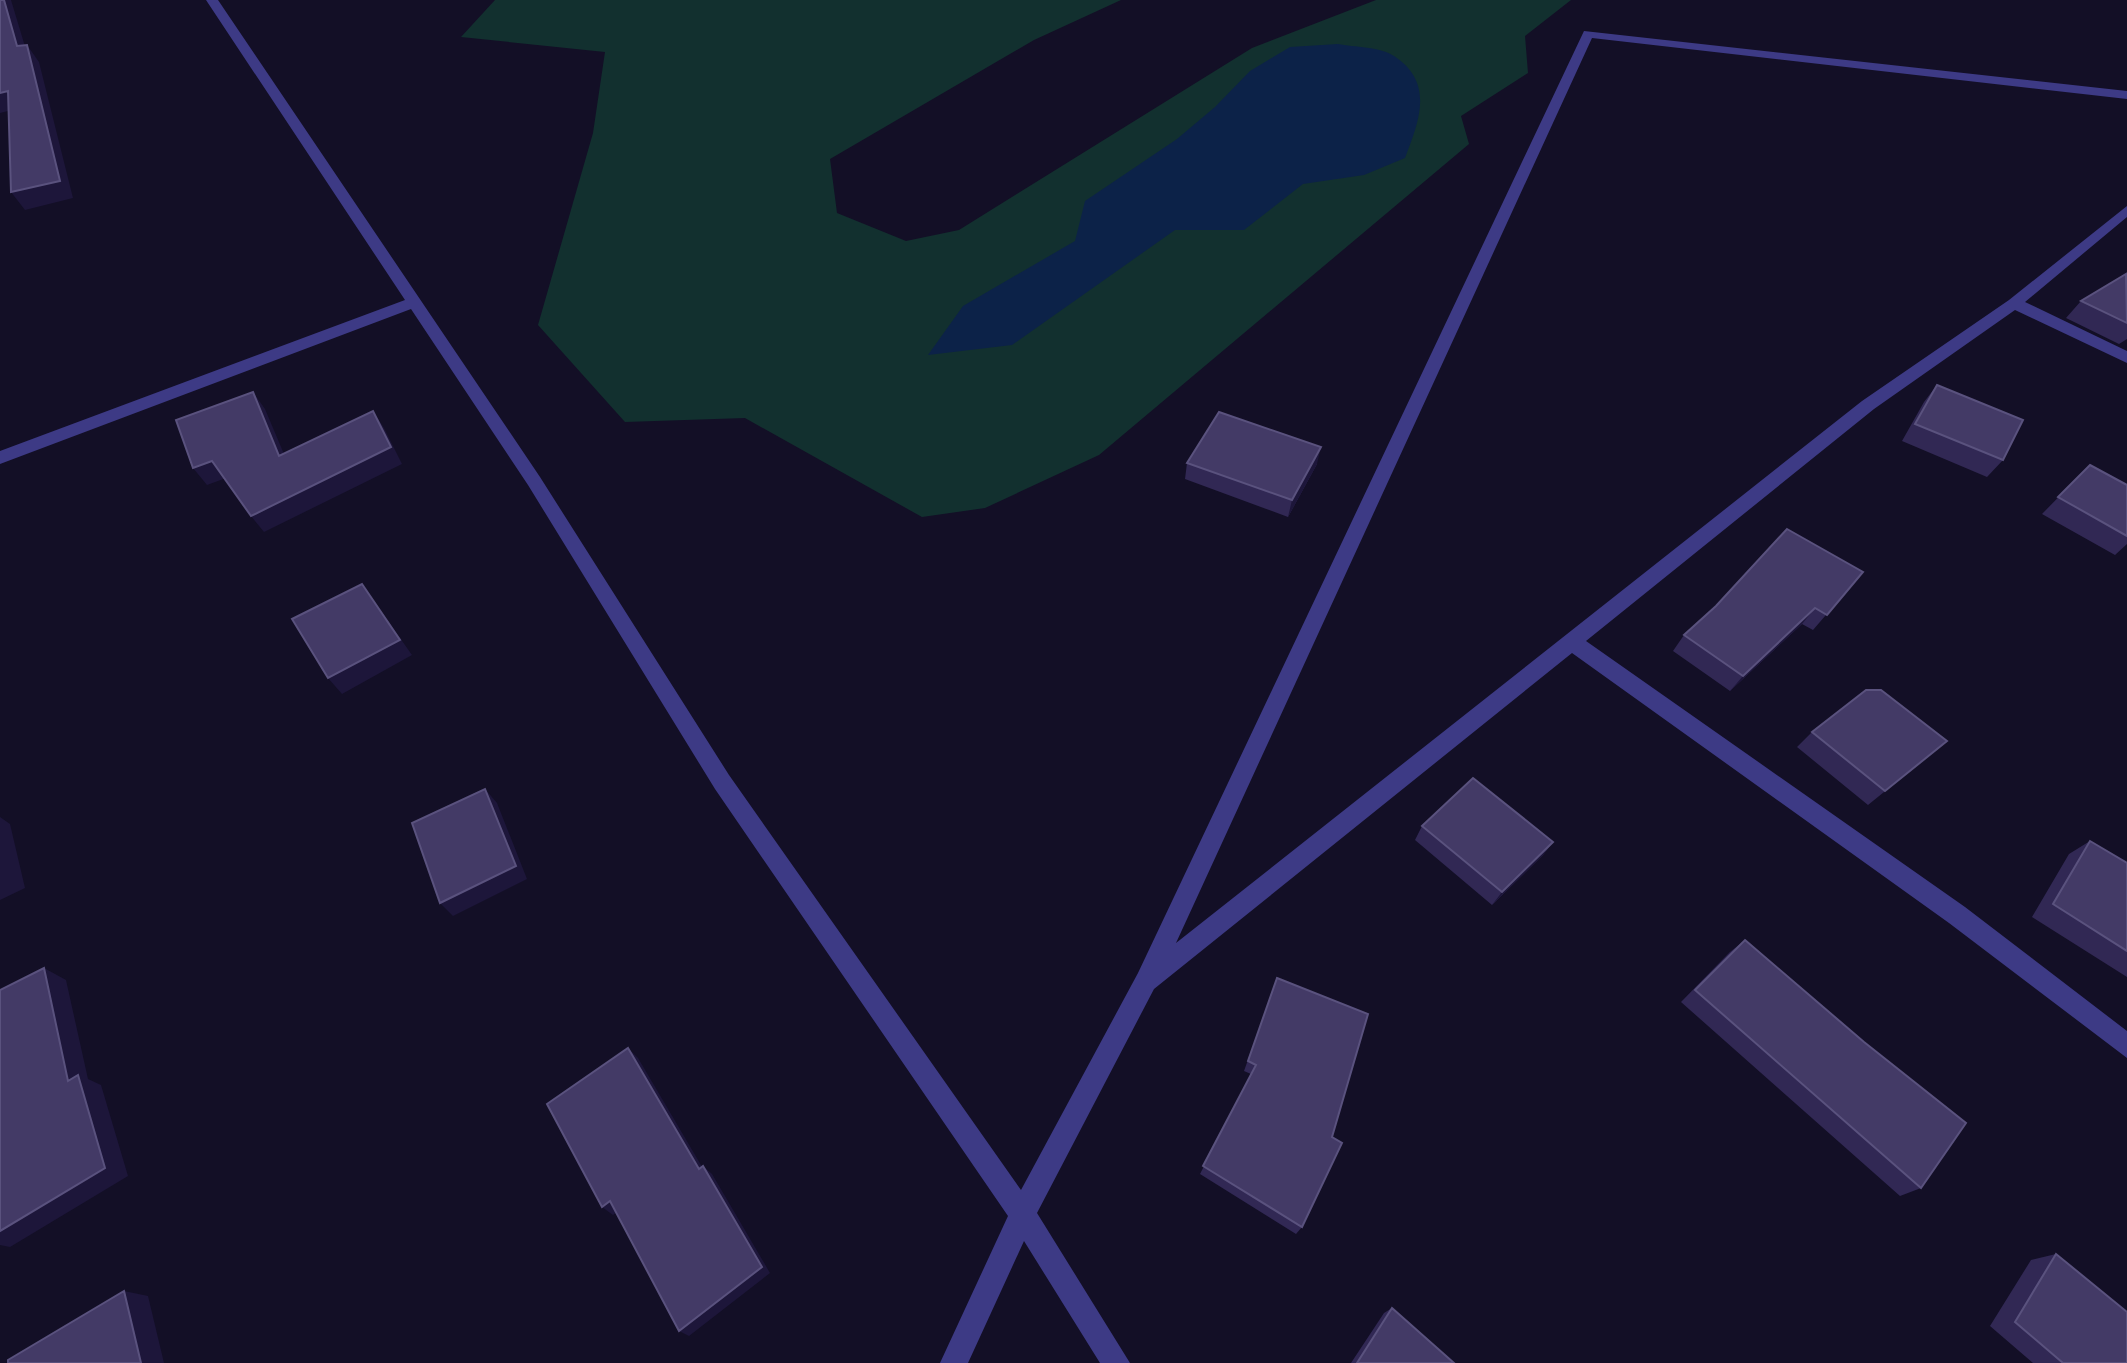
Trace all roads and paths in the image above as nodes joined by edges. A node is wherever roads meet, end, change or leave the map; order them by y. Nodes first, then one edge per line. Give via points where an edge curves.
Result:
1 (212, 0) edge
2 (2127, 95) edge
3 (2127, 210) edge
4 (416, 301) junction
5 (2014, 303) junction
6 (2127, 358) edge
7 (0, 458) edge
8 (1573, 643) junction
9 (1146, 981) junction
10 (2127, 1046) edge
11 (1022, 1214) junction
12 (954, 1363) edge
13 (1116, 1363) edge

1 - 4 lane
2 - 9 lane via 1588,34
3 - 5 lane
4 - 7 lane
4 - 11 lane via 722,782
5 - 6 lane
5 - 8 lane via 1868,405
8 - 9 lane
8 - 10 lane via 1957,915
9 - 11 lane
11 - 12 lane
11 - 13 lane

